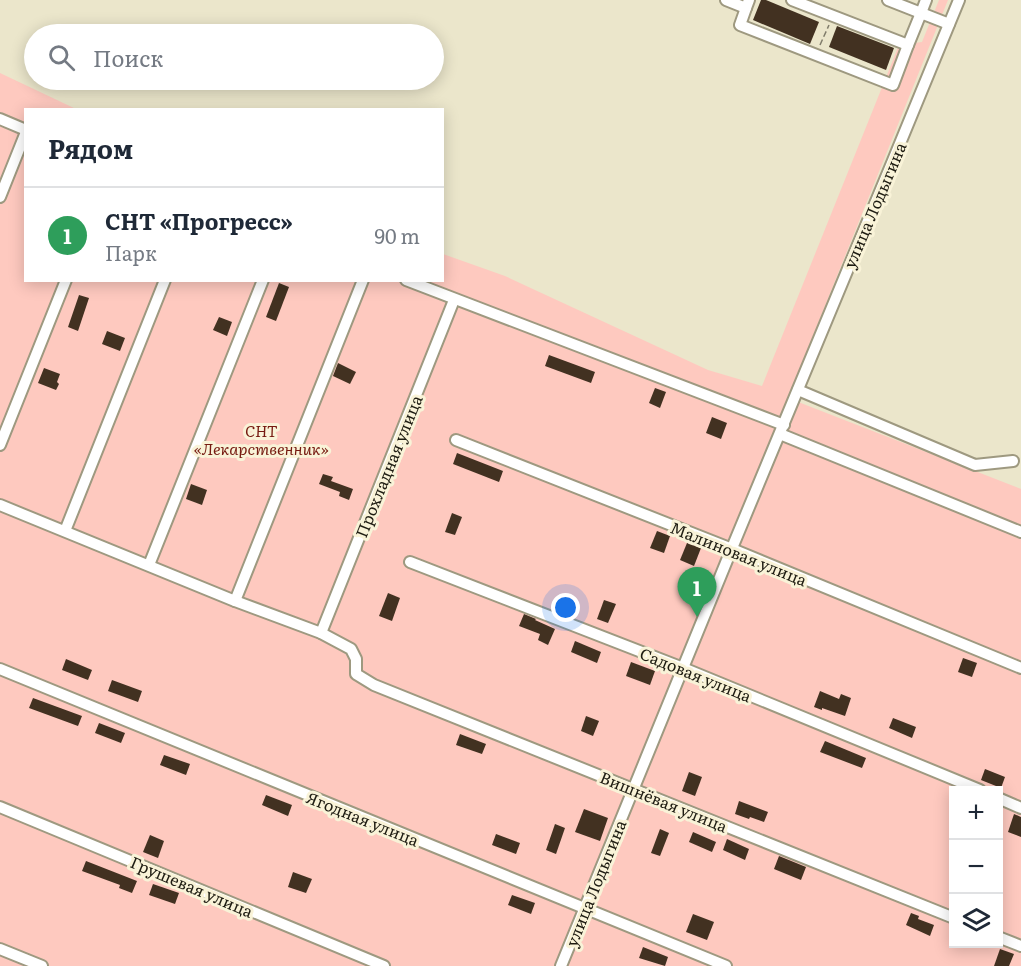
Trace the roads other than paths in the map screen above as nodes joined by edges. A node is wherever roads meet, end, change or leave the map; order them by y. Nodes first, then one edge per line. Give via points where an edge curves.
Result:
1 (726, 0) edge
2 (792, 0) edge
3 (888, 0) edge
4 (926, 0) edge
5 (959, 0) edge
6 (748, 4) edge
7 (921, 13) junction
8 (949, 24) junction
9 (908, 45) junction
10 (0, 119) edge
11 (24, 130) edge
12 (24, 136) edge
13 (0, 197) edge
14 (65, 282) edge
15 (164, 282) edge
16 (262, 282) edge
17 (362, 282) edge
18 (410, 282) edge
19 (454, 300) junction
20 (798, 390) junction
21 (782, 430) junction
22 (456, 441) dead end
23 (0, 445) edge
24 (1013, 461) dead end
25 (0, 506) edge
26 (65, 531) junction
27 (1021, 532) edge
28 (732, 549) junction
29 (410, 562) dead end
30 (148, 565) junction
31 (235, 601) junction
32 (321, 633) junction
33 (683, 668) junction
34 (1021, 668) edge
35 (0, 669) edge
36 (970, 786) edge
37 (633, 788) junction
38 (1003, 800) edge
39 (0, 807) edge
40 (1021, 807) edge
41 (585, 909) junction
42 (949, 916) edge
43 (1003, 939) edge
44 (1021, 946) edge
45 (0, 949) edge
46 (42, 966) edge
47 (384, 966) edge
48 (561, 966) edge
49 (726, 966) edge

1 - 6 street
2 - 9 street
3 - 7 street
4 - 7 street
5 - 8 street, улица Лодыгина
6 - 9 street via 740,25 892,85
7 - 8 street
7 - 9 street
8 - 20 street, улица Лодыгина
10 - 11 street
12 - 13 street
14 - 23 street
15 - 26 street
16 - 30 street
17 - 31 street
18 - 19 street
19 - 21 street
19 - 32 street, Прохладная улица
20 - 21 street, улица Лодыгина
20 - 24 street via 975,465
21 - 27 street
21 - 28 street, улица Лодыгина
22 - 28 street, Малиновая улица
25 - 26 street
26 - 30 street
28 - 33 street, улица Лодыгина
28 - 34 street, Малиновая улица
29 - 33 street, Садовая улица
30 - 31 street
31 - 32 street
32 - 37 street, Вишнёвая улица via 351,649 356,658 356,674 374,685
33 - 36 street, Садовая улица
33 - 37 street, улица Лодыгина
35 - 41 street, Ягодная улица
37 - 41 street, улица Лодыгина
37 - 42 street, Вишнёвая улица
38 - 40 street
39 - 47 street, Грушевая улица
41 - 48 street, улица Лодыгина
41 - 49 street, Ягодная улица
43 - 44 street
45 - 46 street

